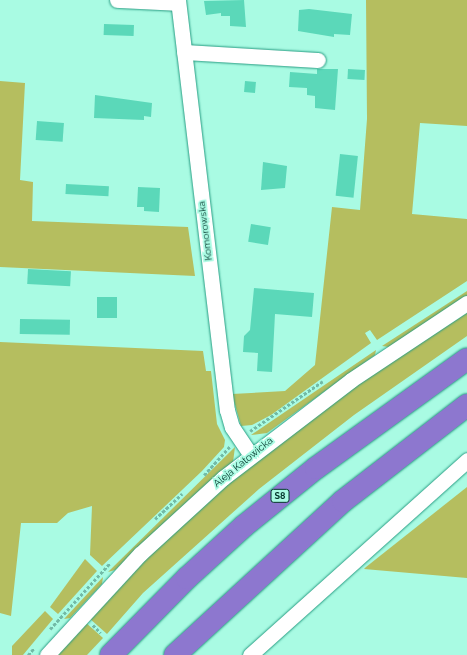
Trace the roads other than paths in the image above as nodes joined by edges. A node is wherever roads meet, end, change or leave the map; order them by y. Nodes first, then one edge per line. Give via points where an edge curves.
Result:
1 (117, 0) edge
2 (178, 2) edge
3 (184, 52) junction
4 (318, 60) dead end
5 (467, 303) edge
6 (467, 358) edge
7 (467, 405) edge
8 (251, 455) junction
9 (467, 460) edge
10 (47, 655) edge
11 (111, 655) edge
12 (175, 655) edge
13 (250, 655) edge

1 - 2 street
2 - 3 street, Komorowska
3 - 4 street
3 - 8 street, Komorowska via 227,410 232,427
5 - 8 street, Aleja Katowicka via 351,380
6 - 11 highway, S8 via 316,468 244,526 187,578
7 - 12 highway via 343,501
8 - 10 street, Aleja Katowicka via 161,533
9 - 13 street

